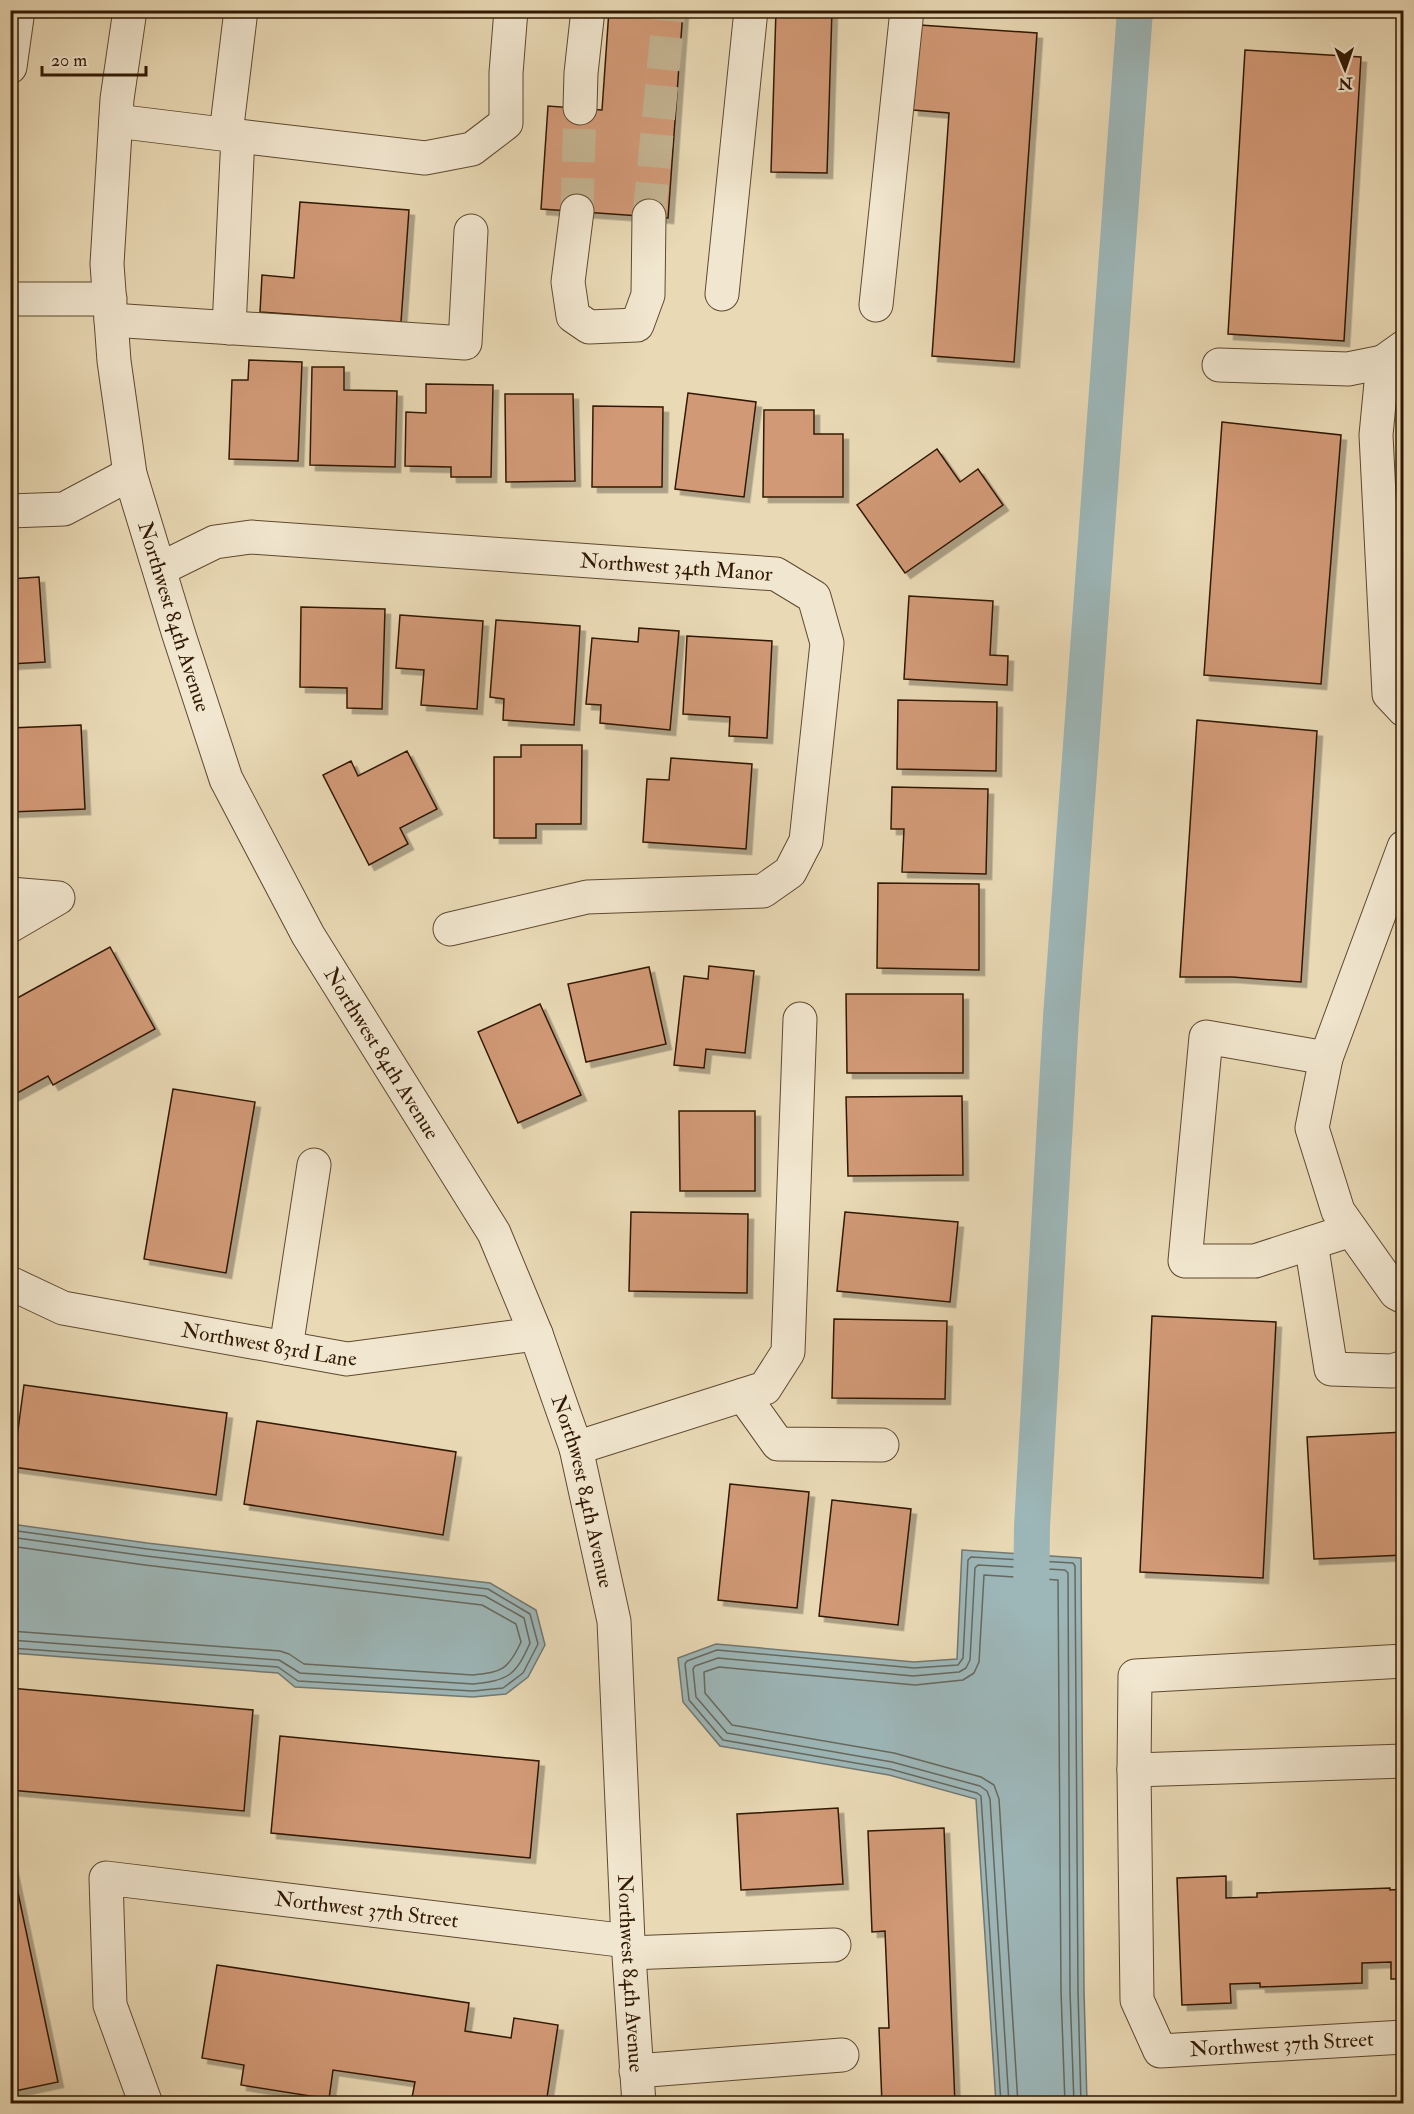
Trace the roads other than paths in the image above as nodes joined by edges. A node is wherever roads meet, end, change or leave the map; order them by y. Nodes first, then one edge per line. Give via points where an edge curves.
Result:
1 (130, 10) edge
2 (241, 10) edge
3 (511, 10) edge
4 (588, 10) edge
5 (751, 10) edge
6 (907, 10) edge
7 (15, 16) edge
8 (10, 67) edge
9 (580, 108) tunnel mouth
10 (116, 121) junction
11 (232, 135) junction
12 (577, 211) tunnel mouth
13 (649, 216) tunnel mouth
14 (471, 231) dead end
15 (722, 294) dead end
16 (10, 299) edge
17 (876, 305) dead end
18 (111, 310) junction
19 (229, 328) junction
20 (1397, 357) edge
21 (1219, 365) dead end
22 (130, 474) junction
23 (10, 511) edge
24 (160, 569) junction
25 (1396, 643) edge
26 (1404, 711) edge
27 (1404, 847) edge
28 (10, 894) edge
29 (10, 926) edge
30 (450, 929) dead end
31 (800, 1019) dead end
32 (1326, 1058) junction
33 (314, 1165) dead end
34 (1351, 1230) junction
35 (1311, 1243) junction
36 (10, 1283) edge
37 (1404, 1297) edge
38 (536, 1334) junction
39 (286, 1348) junction
40 (1404, 1367) edge
41 (743, 1395) junction
42 (882, 1445) dead end
43 (576, 1448) junction
44 (1404, 1661) edge
45 (1404, 1761) edge
46 (1134, 1770) junction
47 (834, 1945) dead end
48 (628, 1947) junction
49 (1404, 2037) edge
50 (842, 2055) dead end
51 (636, 2071) junction
52 (146, 2103) edge
53 (639, 2103) edge

1 - 10 street, Northwest 84th Avenue
2 - 11 street
3 - 11 street via 506,123 472,149 424,158
4 - 9 street
5 - 15 street
6 - 17 street
7 - 8 street
10 - 11 street
10 - 18 street, Northwest 84th Avenue via 107,264
11 - 19 street
12 - 13 street via 568,282 573,316 589,327 637,325 648,295
14 - 19 street via 465,343
16 - 18 street
18 - 19 street
18 - 22 street, Northwest 84th Avenue
20 - 21 street via 1348,369
20 - 25 street via 1376,435
22 - 23 street via 64,509
22 - 24 street, Northwest 84th Avenue
24 - 30 street, Northwest 34th Manor via 215,542 251,537 776,574 814,597 827,643 806,841 790,872 763,891 587,897
24 - 38 street, Northwest 84th Avenue via 226,779 308,935 494,1233
25 - 26 street via 1389,694
27 - 32 street
28 - 29 street via 58,898
31 - 41 street via 788,1352 765,1388
32 - 34 street via 1312,1128 1338,1210
32 - 35 street via 1206,1036 1185,1261 1254,1261
33 - 39 street
34 - 35 street
34 - 37 street via 1396,1293
35 - 40 street via 1330,1369 1392,1371
36 - 39 street, Northwest 83rd Lane via 63,1308
38 - 39 street, Northwest 83rd Lane via 347,1359
38 - 43 street, Northwest 84th Avenue
41 - 42 street via 778,1444
41 - 43 street
43 - 48 street, Northwest 84th Avenue via 614,1621
44 - 46 street via 1135,1676
45 - 46 street
46 - 49 street, Northwest 37th Street via 1137,2000 1160,2051
47 - 48 street, Northwest 37th Street
48 - 51 street, Northwest 84th Avenue
48 - 52 street, Northwest 37th Street via 106,1878 110,2005
50 - 51 street
51 - 53 street, Northwest 84th Avenue

